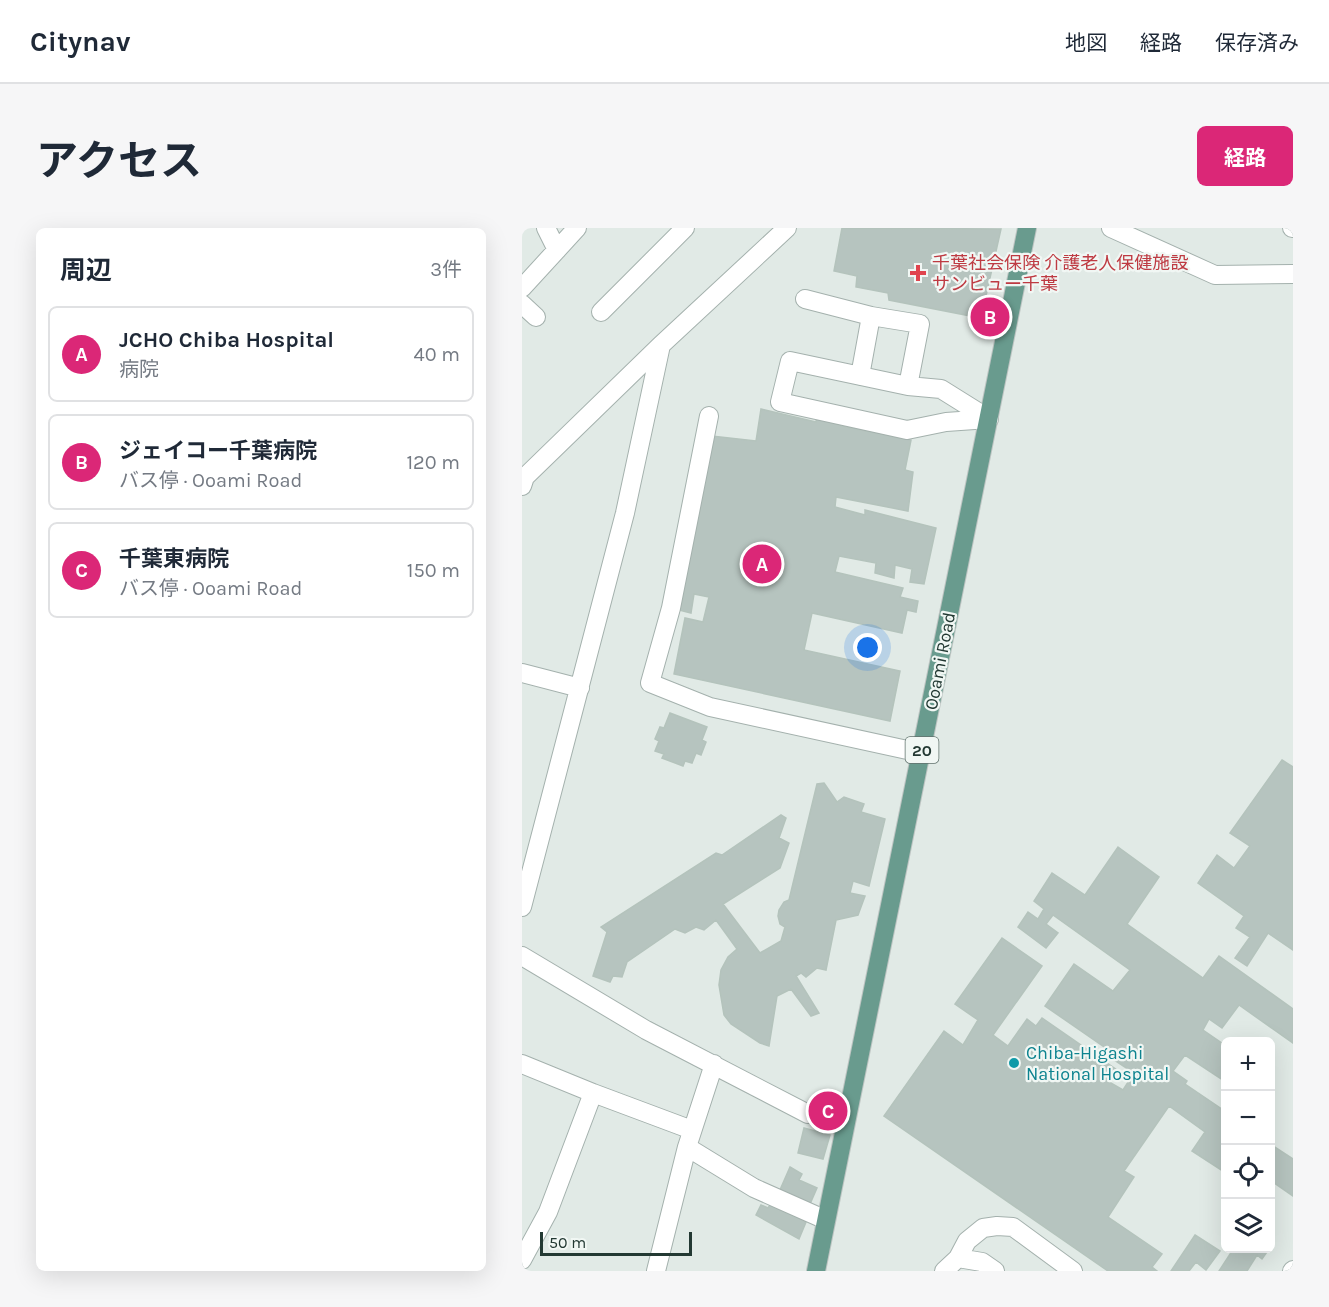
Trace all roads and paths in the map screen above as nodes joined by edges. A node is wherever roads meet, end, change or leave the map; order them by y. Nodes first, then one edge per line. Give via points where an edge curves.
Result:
1 (546, 228) edge
2 (577, 228) edge
3 (685, 228) edge
4 (787, 228) edge
5 (1027, 228) edge
6 (1111, 228) edge
7 (557, 249) junction
8 (1293, 274) edge
9 (522, 288) edge
10 (805, 299) dead end
11 (522, 304) edge
12 (601, 312) dead end
13 (871, 316) junction
14 (536, 317) dead end
15 (661, 345) junction
16 (860, 376) junction
17 (908, 386) junction
18 (709, 416) dead end
19 (989, 419) junction
20 (522, 486) edge
21 (522, 673) edge
22 (580, 688) junction
23 (921, 753) junction
24 (522, 907) edge
25 (522, 956) edge
26 (522, 1064) edge
27 (714, 1064) junction
28 (593, 1093) junction
29 (808, 1114) dead end
30 (689, 1138) junction
31 (826, 1220) junction
32 (957, 1258) junction
33 (522, 1260) edge
34 (661, 1269) edge
35 (816, 1271) edge
36 (944, 1271) edge
37 (995, 1271) edge
38 (1074, 1271) edge

1 - 7 street
2 - 7 street
3 - 12 street
4 - 15 street
5 - 19 main road, Ooami Road / 20
6 - 8 street via 1215,275
7 - 9 street
10 - 13 street
11 - 14 street
13 - 16 street
13 - 17 street via 920,324
15 - 20 street via 525,477
15 - 22 street via 625,513
16 - 17 street
16 - 19 street via 790,361 780,402 907,430
17 - 19 street via 941,389
18 - 23 street via 671,608 650,683 710,707
19 - 23 main road, Ooami Road / 20
21 - 22 street
22 - 24 street
23 - 31 main road, Ooami Road / 20
25 - 27 street via 646,1030
26 - 28 street
27 - 29 street
27 - 30 street
28 - 30 street
28 - 33 street via 548,1212
30 - 31 street via 754,1188
30 - 34 street
31 - 35 main road, Ooami Road / 20
32 - 36 street
32 - 37 street via 981,1262
32 - 38 street via 983,1228 1013,1227

